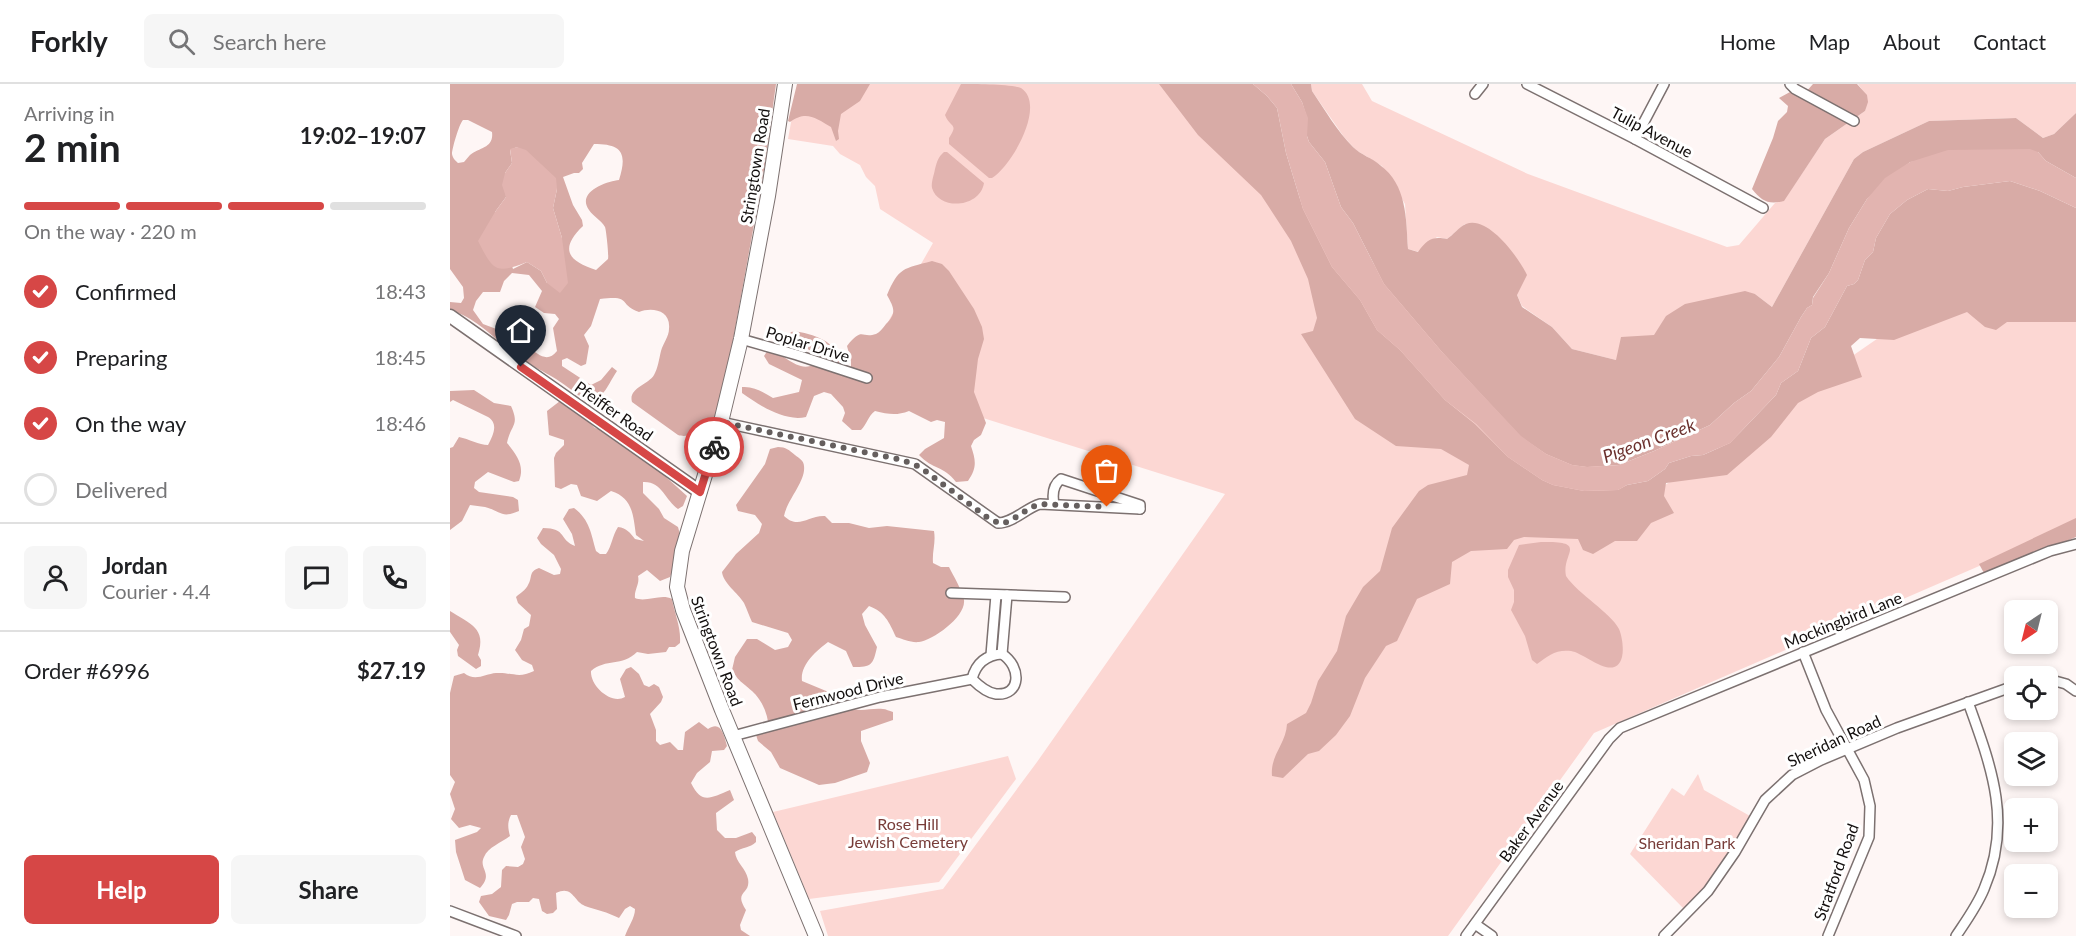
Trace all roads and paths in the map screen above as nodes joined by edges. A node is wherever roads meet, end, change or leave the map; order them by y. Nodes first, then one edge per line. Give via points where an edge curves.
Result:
1 (1483, 84) edge
2 (1527, 84) edge
3 (1664, 84) edge
4 (1790, 84) edge
5 (785, 88) edge
6 (1475, 94) dead end
7 (1854, 121) dead end
8 (1635, 139) junction
9 (1763, 208) dead end
10 (450, 316) edge
11 (741, 339) junction
12 (867, 378) dead end
13 (721, 422) junction
14 (700, 492) junction
15 (1054, 504) junction
16 (2076, 544) edge
17 (951, 592) dead end
18 (996, 595) junction
19 (1007, 596) junction
20 (1065, 597) dead end
21 (1803, 652) junction
22 (1002, 654) junction
23 (991, 655) junction
24 (972, 679) junction
25 (2058, 681) edge
26 (2004, 689) edge
27 (2076, 691) edge
28 (1968, 702) junction
29 (1623, 726) joint
30 (733, 736) junction
31 (1848, 749) junction
32 (450, 911) edge
33 (1475, 924) junction
34 (516, 936) edge
35 (816, 936) edge
36 (1466, 936) edge
37 (1492, 936) edge
38 (1664, 936) edge
39 (1828, 936) edge
40 (1956, 936) edge

1 - 6 street
2 - 8 street, Tulip Avenue
3 - 8 street
4 - 7 street
5 - 11 main road, Stringtown Road
8 - 9 street, Tulip Avenue
10 - 14 street, Pfeiffer Road
11 - 12 street, Poplar Drive
11 - 13 main road, Stringtown Road
13 - 14 main road, Stringtown Road
13 - 15 street via 915,464 998,523 1040,504
14 - 30 main road, Stringtown Road via 679,565 678,594
15 - 15 street via 1140,509 1140,505 1061,479 1052,495
16 - 21 street, Mockingbird Lane via 2050,551
17 - 18 street
18 - 19 street
18 - 23 street
19 - 20 street
19 - 22 street
21 - 29 street, Mockingbird Lane
21 - 31 street, Stratford Road via 1826,710
22 - 23 street
22 - 24 street via 1016,668 1013,687 1007,692 991,692
23 - 24 street via 974,670
24 - 30 street, Fernwood Drive via 872,699
25 - 27 street
26 - 28 street, Sheridan Road
28 - 31 street, Sheridan Road
28 - 40 street via 1994,780 1997,831 1994,858 1984,888
29 - 33 street, Baker Avenue
30 - 35 main road, Stringtown Road
31 - 38 street, Sheridan Road via 1804,768 1773,790 1708,891
31 - 39 street, Stratford Road via 1864,780 1870,830
32 - 34 street
33 - 36 street, Baker Avenue
33 - 37 street

